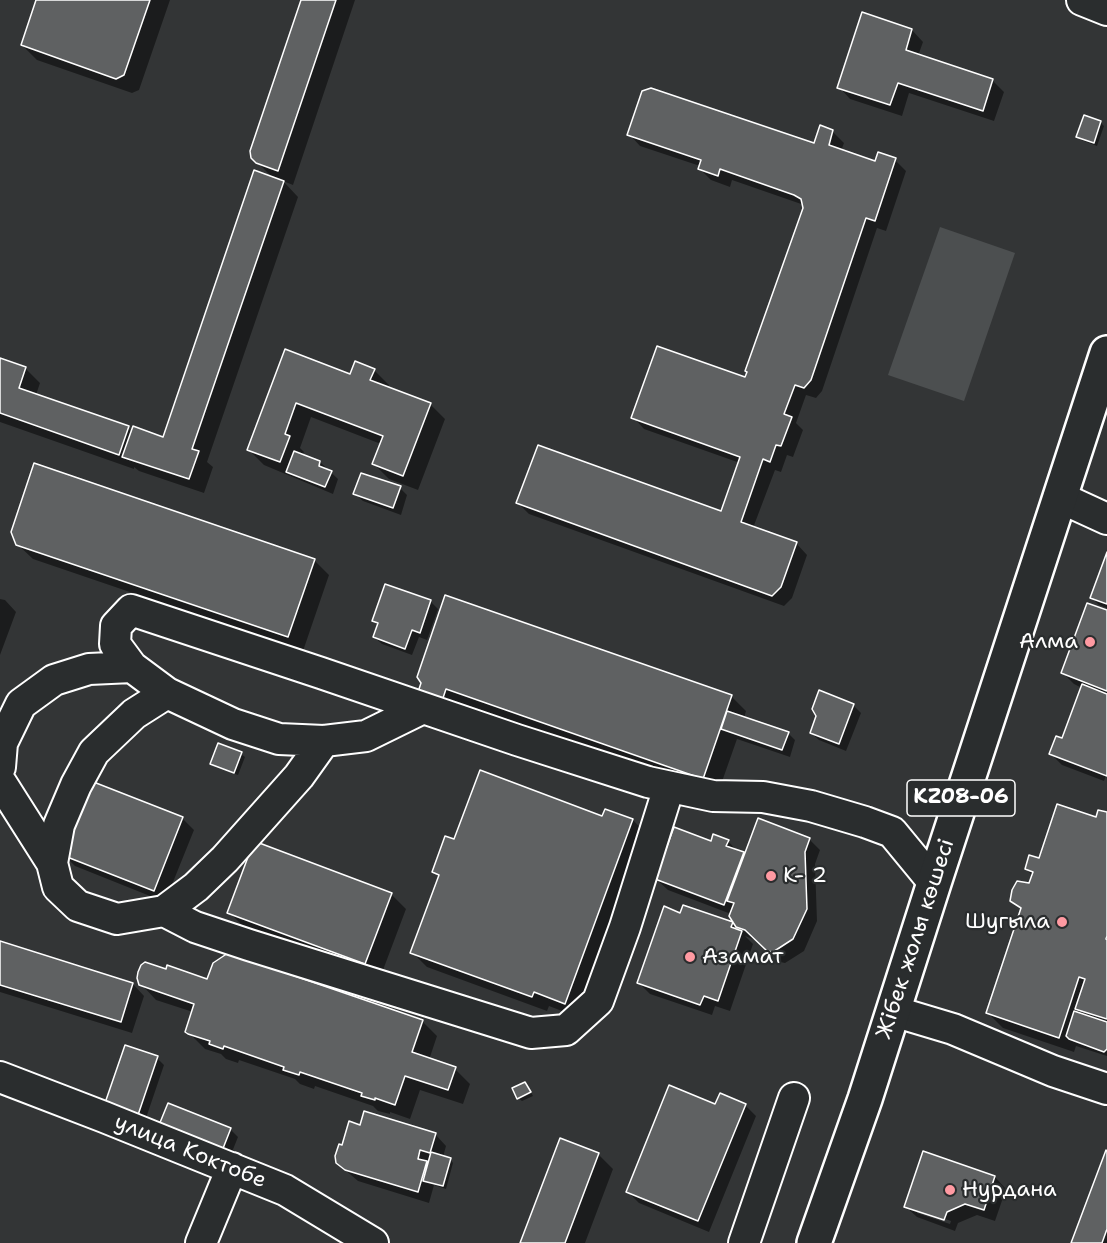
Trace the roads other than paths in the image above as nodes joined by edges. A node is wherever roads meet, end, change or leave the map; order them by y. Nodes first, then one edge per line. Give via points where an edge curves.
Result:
1 (1082, 0) edge
2 (1107, 10) edge
3 (1107, 353) edge
4 (1059, 497) junction
5 (1107, 519) edge
6 (132, 667) junction
7 (168, 693) junction
8 (423, 708) junction
9 (324, 741) junction
10 (0, 767) edge
11 (0, 781) edge
12 (669, 787) junction
13 (52, 863) junction
14 (934, 884) junction
15 (164, 911) junction
16 (893, 1011) junction
17 (0, 1077) edge
18 (1107, 1089) edge
19 (794, 1098) dead end
20 (232, 1168) junction
21 (201, 1243) edge
22 (372, 1243) edge
23 (744, 1243) edge
24 (814, 1243) edge

1 - 2 street
3 - 4 highway, Жібек жолы көшесі / KZ08-06
4 - 5 street
4 - 14 highway, Жібек жолы көшесі / KZ08-06
6 - 7 street
6 - 8 street via 115,644 116,626 131,610
6 - 10 street via 89,669 54,680 21,704 2,743
7 - 9 street via 233,724 279,739
7 - 13 street via 134,714 94,752 59,825
8 - 9 street via 366,736
8 - 12 street
9 - 15 street via 299,776 225,859
11 - 13 street
12 - 14 street via 713,796 763,797 865,822 892,832
12 - 15 street via 598,1001 566,1030 531,1034 195,927
13 - 15 street via 58,887 78,906 117,919
14 - 16 highway, Жібек жолы көшесі / KZ08-06
16 - 18 street via 953,1029
16 - 24 highway, Жібек жолы көшесі / KZ08-06
17 - 20 street, улица Коктобе
19 - 23 street
20 - 21 street
20 - 22 street, улица Коктобе via 285,1190

